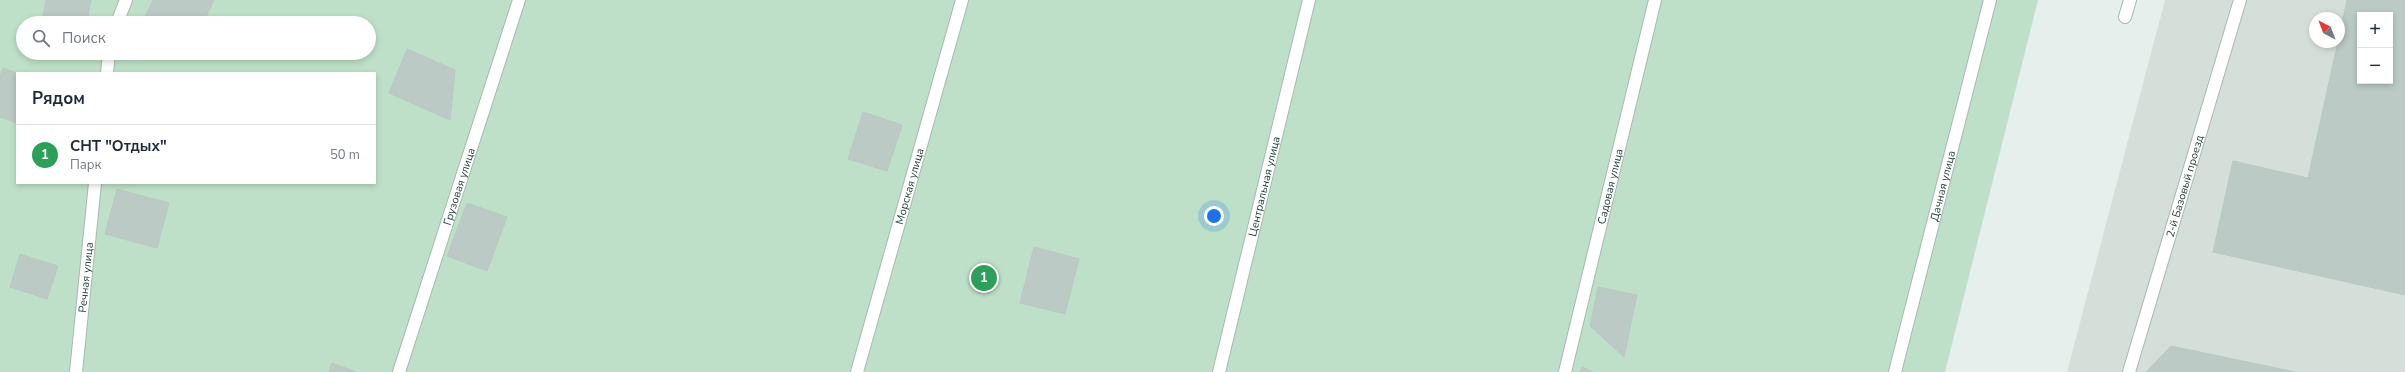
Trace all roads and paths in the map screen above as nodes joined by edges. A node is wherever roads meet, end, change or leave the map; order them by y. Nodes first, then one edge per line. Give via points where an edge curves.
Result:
1 (126, 0) edge
2 (519, 0) edge
3 (962, 0) edge
4 (1309, 0) edge
5 (1656, 0) edge
6 (1990, 0) edge
7 (2130, 0) edge
8 (2240, 0) edge
9 (120, 16) edge
10 (2125, 17) dead end
11 (108, 60) edge
12 (107, 72) edge
13 (96, 184) edge
14 (76, 372) edge
15 (399, 372) edge
16 (856, 372) edge
17 (1219, 372) edge
18 (1565, 372) edge
19 (1895, 372) edge
20 (2129, 372) edge

1 - 9 street
2 - 15 street, Грузовая улица
3 - 16 street, Морская улица
4 - 17 street, Центральная улица
5 - 18 street, Садовая улица
6 - 19 street, Дачная улица
7 - 10 street
8 - 20 street, 2-й Базовый проезд
11 - 12 street
13 - 14 street, Речная улица

